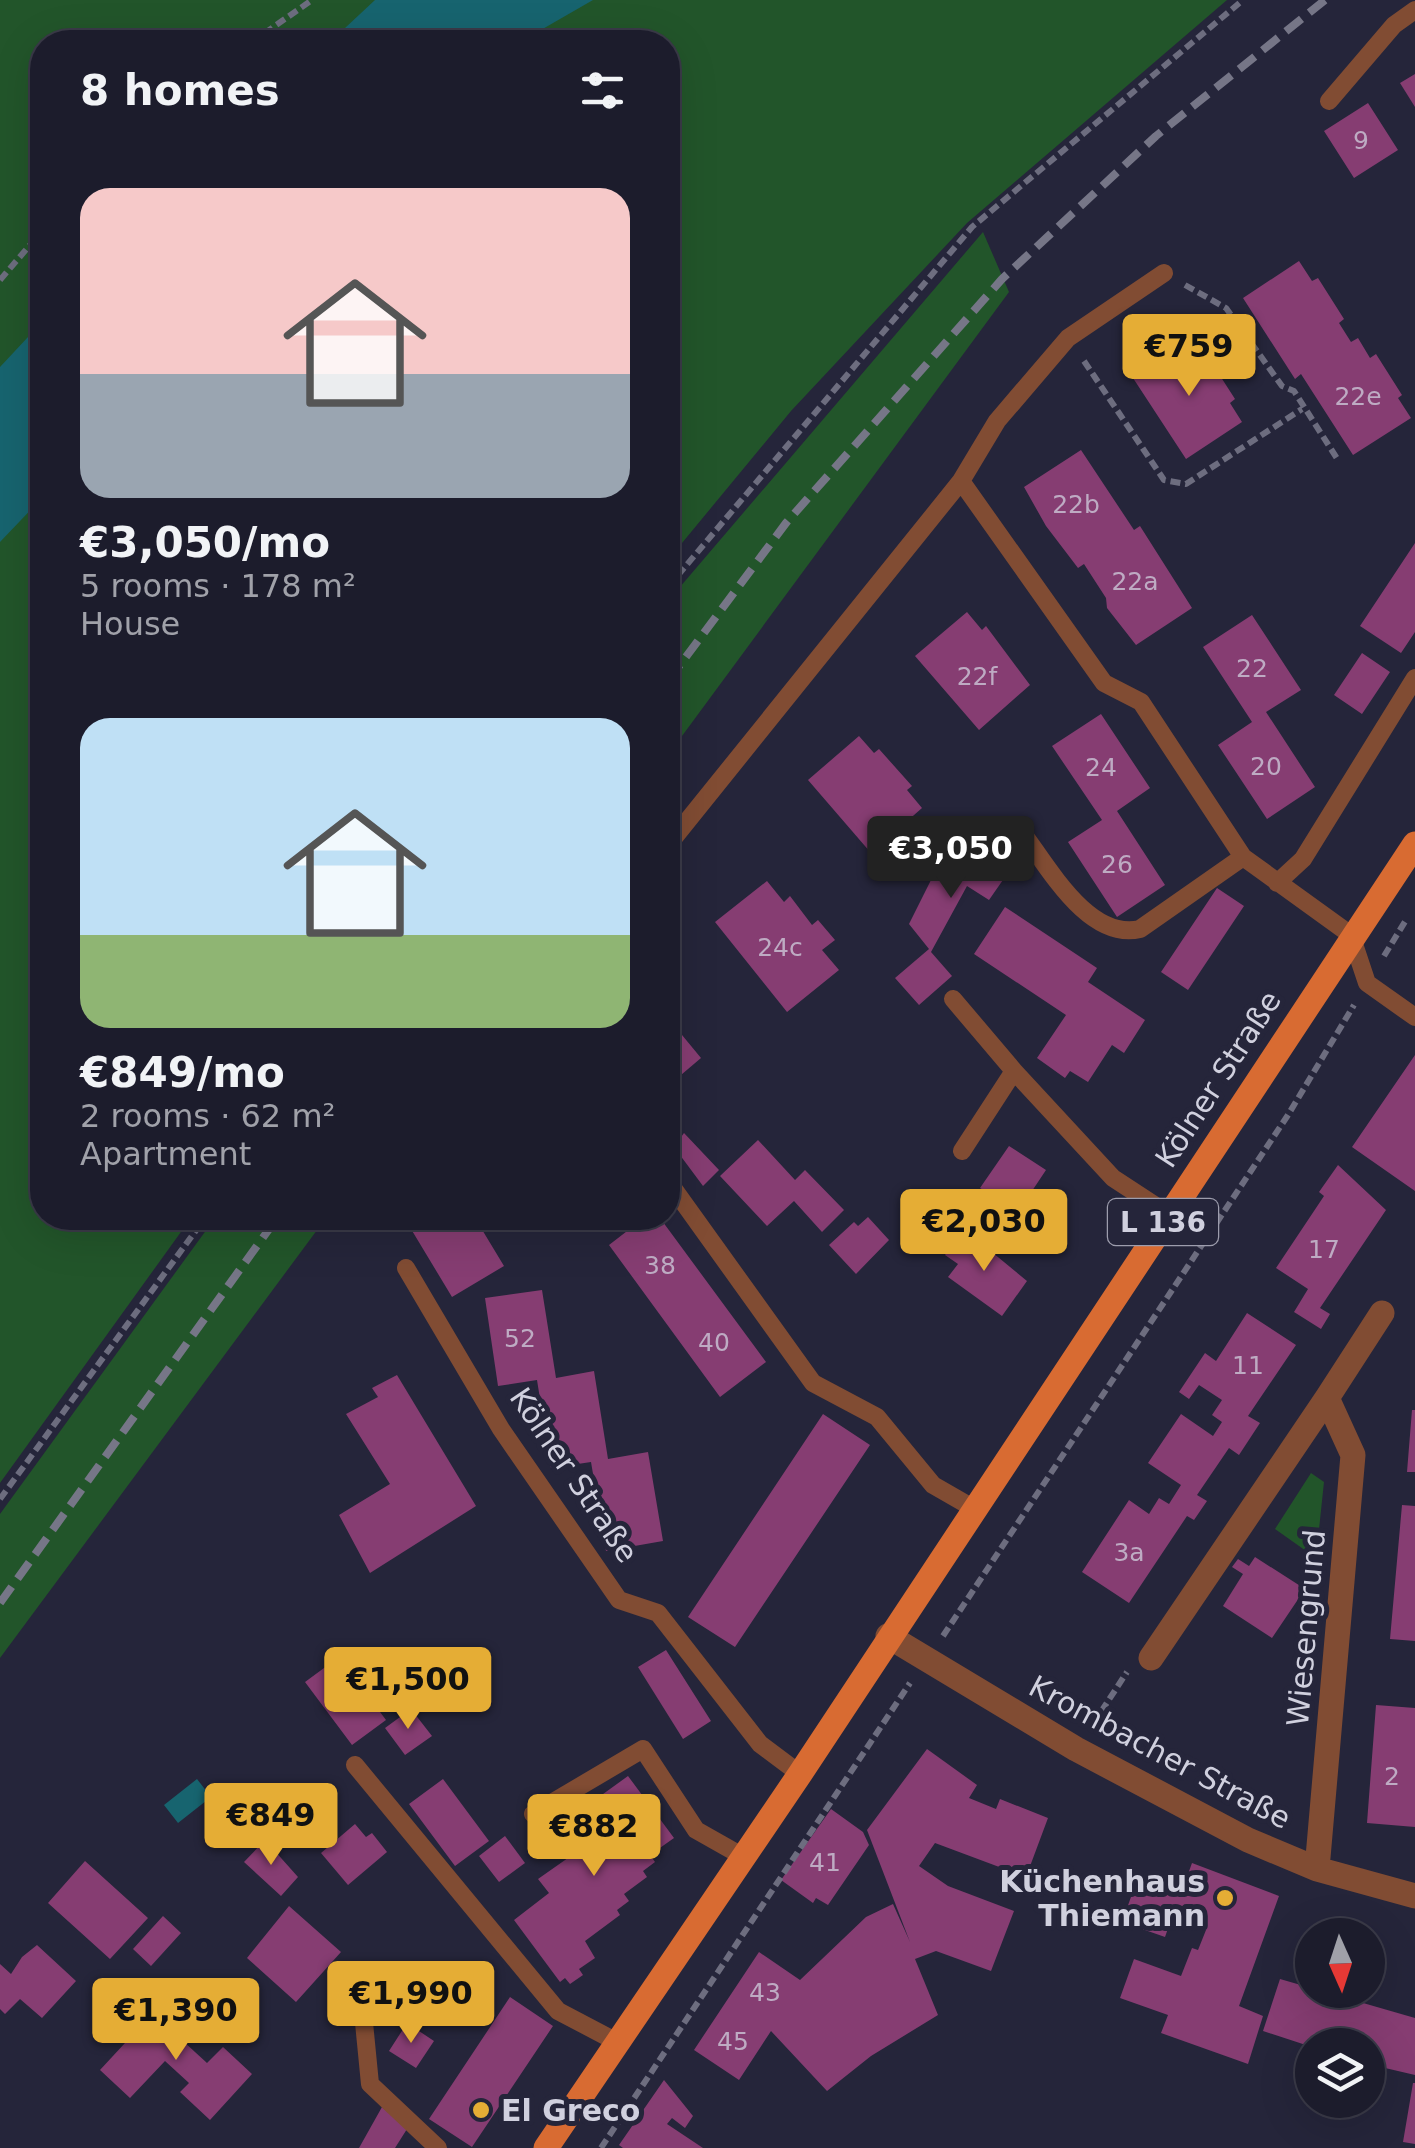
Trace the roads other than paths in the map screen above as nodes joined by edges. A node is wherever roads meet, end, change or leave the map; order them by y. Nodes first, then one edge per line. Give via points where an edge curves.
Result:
1 (1415, 10) edge
2 (1330, 101) dead end
3 (1164, 274) road end
4 (961, 481) junction
5 (1415, 678) edge
6 (680, 831) edge
7 (1020, 831) dead end
8 (1415, 844) edge
9 (1243, 856) junction
10 (1277, 883) junction
11 (1351, 935) junction
12 (953, 1000) dead end
13 (1415, 1017) edge
14 (1014, 1071) junction
15 (962, 1151) dead end
16 (680, 1198) edge
17 (1168, 1214) junction
18 (406, 1268) dead end
19 (1382, 1314) dead end
20 (1326, 1398) junction
21 (973, 1508) junction
22 (888, 1636) junction
23 (1151, 1658) road end
24 (355, 1765) dead end
25 (800, 1774) junction
26 (533, 1814) dead end
27 (742, 1856) junction
28 (1317, 1869) junction
29 (1415, 1896) edge
30 (361, 1992) dead end
31 (617, 2042) junction
32 (438, 2148) edge
33 (546, 2148) edge

1 - 2 lane via 1394,25
3 - 4 lane via 1068,338 998,421
4 - 6 lane
4 - 9 lane via 1104,683 1141,702
5 - 10 lane via 1303,859
7 - 9 lane via 1082,908 1126,932 1140,929
8 - 11 main road, Kölner Straße / L 136
9 - 10 lane
10 - 11 lane
11 - 13 lane via 1367,982
11 - 17 main road, Kölner Straße / L 136
12 - 14 lane
14 - 15 lane
14 - 17 lane via 1114,1178
16 - 21 lane via 813,1383 877,1417 932,1486
17 - 21 main road, Kölner Straße / L 136
18 - 25 lane, Kölner Straße via 501,1429 620,1600 658,1612 760,1744
19 - 20 street
20 - 23 street
20 - 28 street, Wiesengrund via 1353,1456
21 - 22 main road, Kölner Straße / L 136
22 - 25 main road, Kölner Straße / L 136
22 - 28 street, Krombacher Straße via 1076,1749
24 - 31 lane via 558,2011
25 - 27 main road, Kölner Straße / L 136
26 - 27 lane via 643,1749 696,1830
27 - 31 main road, Kölner Straße / L 136
28 - 29 street, Krombacher Straße
30 - 32 lane via 370,2084
31 - 33 main road, Kölner Straße / L 136

